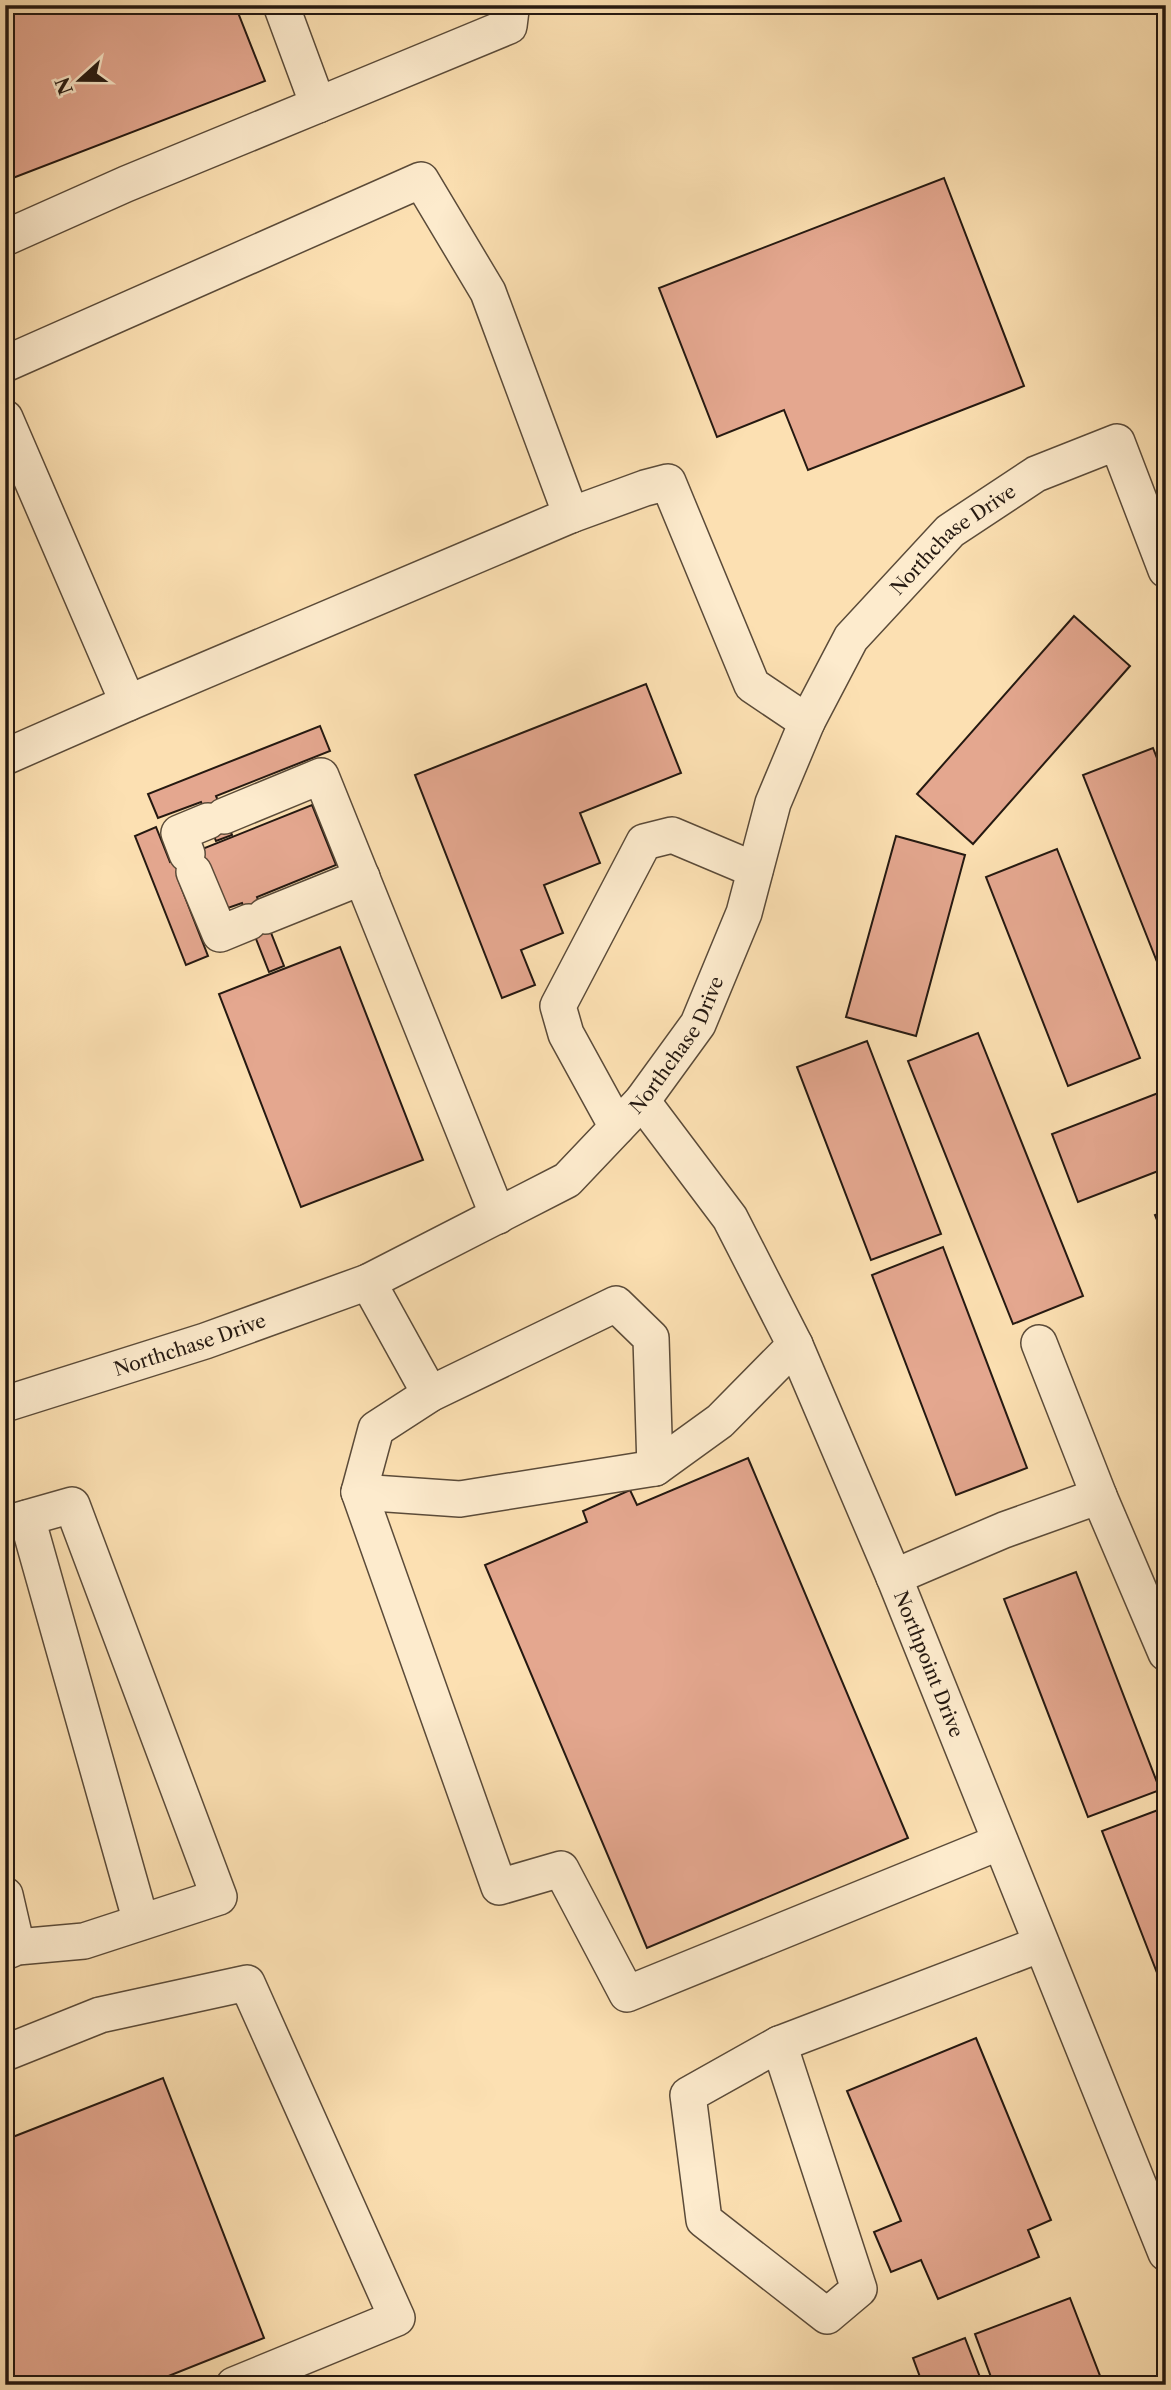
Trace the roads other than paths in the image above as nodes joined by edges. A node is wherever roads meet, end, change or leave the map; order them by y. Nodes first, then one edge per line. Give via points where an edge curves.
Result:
1 (281, 5) edge
2 (510, 5) edge
3 (318, 105) junction
4 (5, 238) edge
5 (5, 364) edge
6 (5, 418) edge
7 (571, 515) junction
8 (1166, 570) edge
9 (128, 703) junction
10 (807, 722) junction
11 (5, 757) edge
12 (755, 870) junction
13 (362, 877) junction
14 (642, 1101) junction
15 (617, 1127) junction
16 (498, 1216) junction
17 (368, 1282) junction
18 (1039, 1343) dead end
19 (794, 1345) junction
20 (430, 1394) junction
21 (6, 1400) edge
22 (655, 1468) junction
23 (359, 1492) junction
24 (1099, 1496) junction
25 (16, 1521) edge
26 (894, 1577) junction
27 (1166, 1653) edge
28 (1000, 1842) junction
29 (5, 1895) edge
30 (141, 1923) junction
31 (1041, 1944) junction
32 (11, 1949) edge
33 (779, 2044) junction
34 (5, 2053) edge
35 (1155, 2197) edge
36 (1166, 2253) edge
37 (234, 2385) edge

1 - 3 street
2 - 3 street via 509,26
3 - 4 street
5 - 7 street via 421,180 488,292
6 - 9 street
7 - 9 street
7 - 10 street via 668,482 752,685
8 - 10 street, Northchase Drive via 1116,442 1036,474 950,531 851,638
9 - 11 street
10 - 12 street, Northchase Drive via 773,803
12 - 14 street, Northchase Drive via 744,914 698,1024
12 - 15 street via 672,835 644,842 558,1006 566,1034
13 - 13 street via 321,776 179,833 220,934
13 - 16 street
14 - 15 street, Northchase Drive
14 - 19 street, Northpoint Drive via 730,1219
15 - 16 street, Northchase Drive via 567,1180
16 - 17 street, Northchase Drive
17 - 20 street
17 - 21 street, Northchase Drive via 205,1341
18 - 24 street
19 - 22 street via 720,1421
19 - 26 street, Northpoint Drive
20 - 22 street via 616,1304 651,1338
20 - 23 street via 376,1429
22 - 23 street via 460,1499
23 - 28 street via 499,1886 561,1869 627,1994
24 - 26 street
24 - 27 street
25 - 30 street
25 - 30 street via 72,1505 219,1897
26 - 28 street, Northpoint Drive
28 - 31 street, Northpoint Drive
29 - 32 street
30 - 32 street via 84,1941
31 - 33 street
31 - 35 street, Northpoint Drive
33 - 33 street via 688,2095 704,2220 827,2316 859,2289
34 - 37 street via 100,2015 247,1983 397,2318
35 - 36 street, Northpoint Drive

